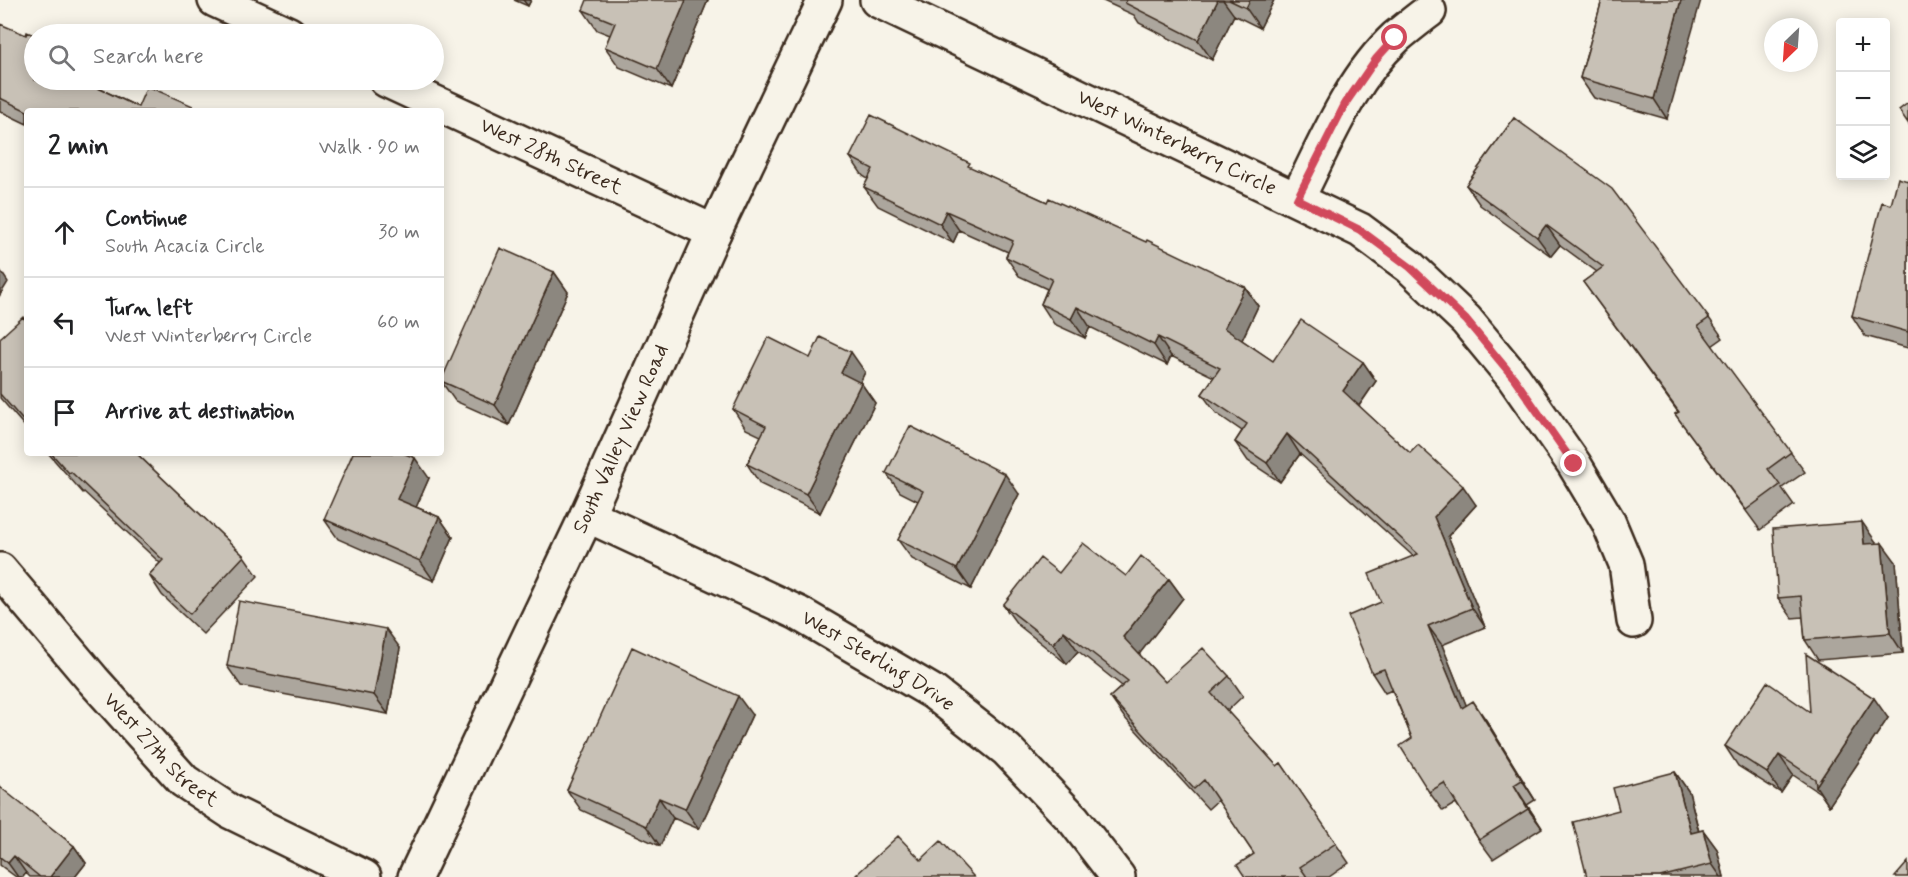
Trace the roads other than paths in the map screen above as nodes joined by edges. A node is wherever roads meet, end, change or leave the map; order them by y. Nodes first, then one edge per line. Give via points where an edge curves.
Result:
1 (215, 0) edge
2 (825, 0) edge
3 (877, 0) edge
4 (1429, 10) dead end
5 (267, 24) edge
6 (408, 90) edge
7 (1297, 199) junction
8 (714, 232) junction
9 (587, 515) junction
10 (0, 570) edge
11 (1634, 621) dead end
12 (364, 877) edge
13 (415, 877) edge
14 (1118, 877) edge

1 - 5 street
2 - 8 street, South Valley View Road
3 - 7 street, West Winterberry Circle
4 - 7 street via 1376,59 1351,95
6 - 8 street, West 28th Street
7 - 11 street, West Winterberry Circle via 1360,230 1410,267 1466,320 1514,378 1608,521 1626,564
8 - 9 street, South Valley View Road
9 - 13 street, South Valley View Road
9 - 14 street, West Sterling Drive via 798,614 933,692 1007,750 1074,820
10 - 12 street, West 27th Street via 184,781 231,812

